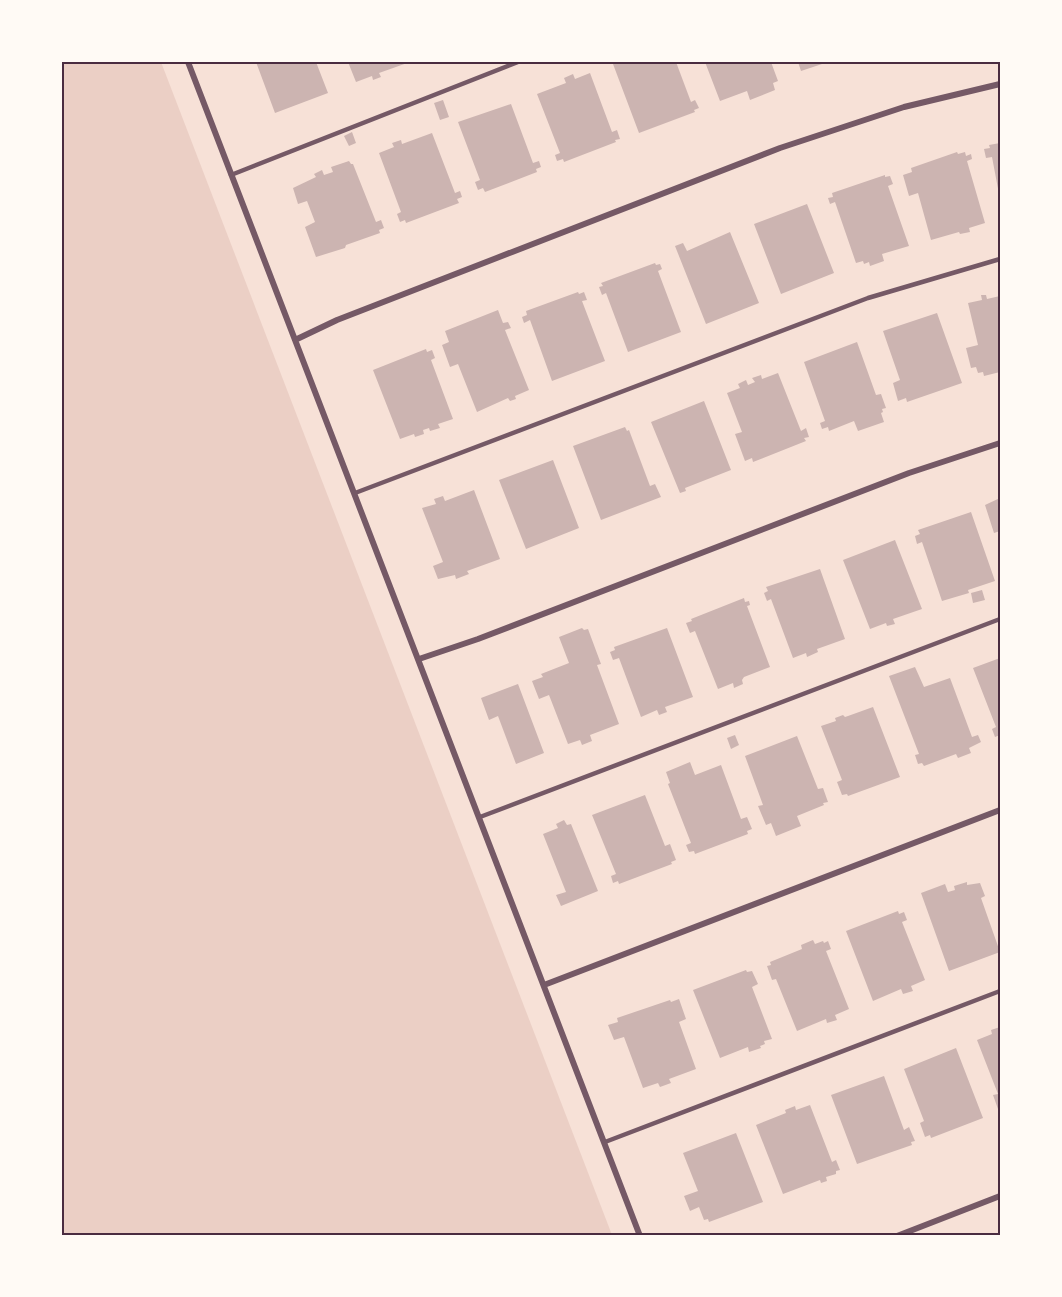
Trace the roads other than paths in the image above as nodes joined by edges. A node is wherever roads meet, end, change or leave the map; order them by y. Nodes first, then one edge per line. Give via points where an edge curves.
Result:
1 (188, 62) edge
2 (518, 62) edge
3 (1000, 84) edge
4 (231, 174) junction
5 (1000, 259) edge
6 (295, 340) junction
7 (1000, 443) edge
8 (355, 493) junction
9 (1000, 618) edge
10 (419, 659) junction
11 (1000, 810) edge
12 (480, 817) junction
13 (544, 985) junction
14 (1000, 991) edge
15 (605, 1142) junction
16 (1000, 1196) edge
17 (640, 1236) edge
18 (897, 1236) edge

1 - 4 street
2 - 4 lane
3 - 6 street via 904,107 780,148 357,311
4 - 6 street
5 - 8 lane via 868,298
6 - 8 street
7 - 10 street via 909,473
8 - 10 street
9 - 12 lane
10 - 12 street
11 - 13 street
12 - 13 street
13 - 15 street
14 - 15 lane
15 - 17 street
16 - 18 street

